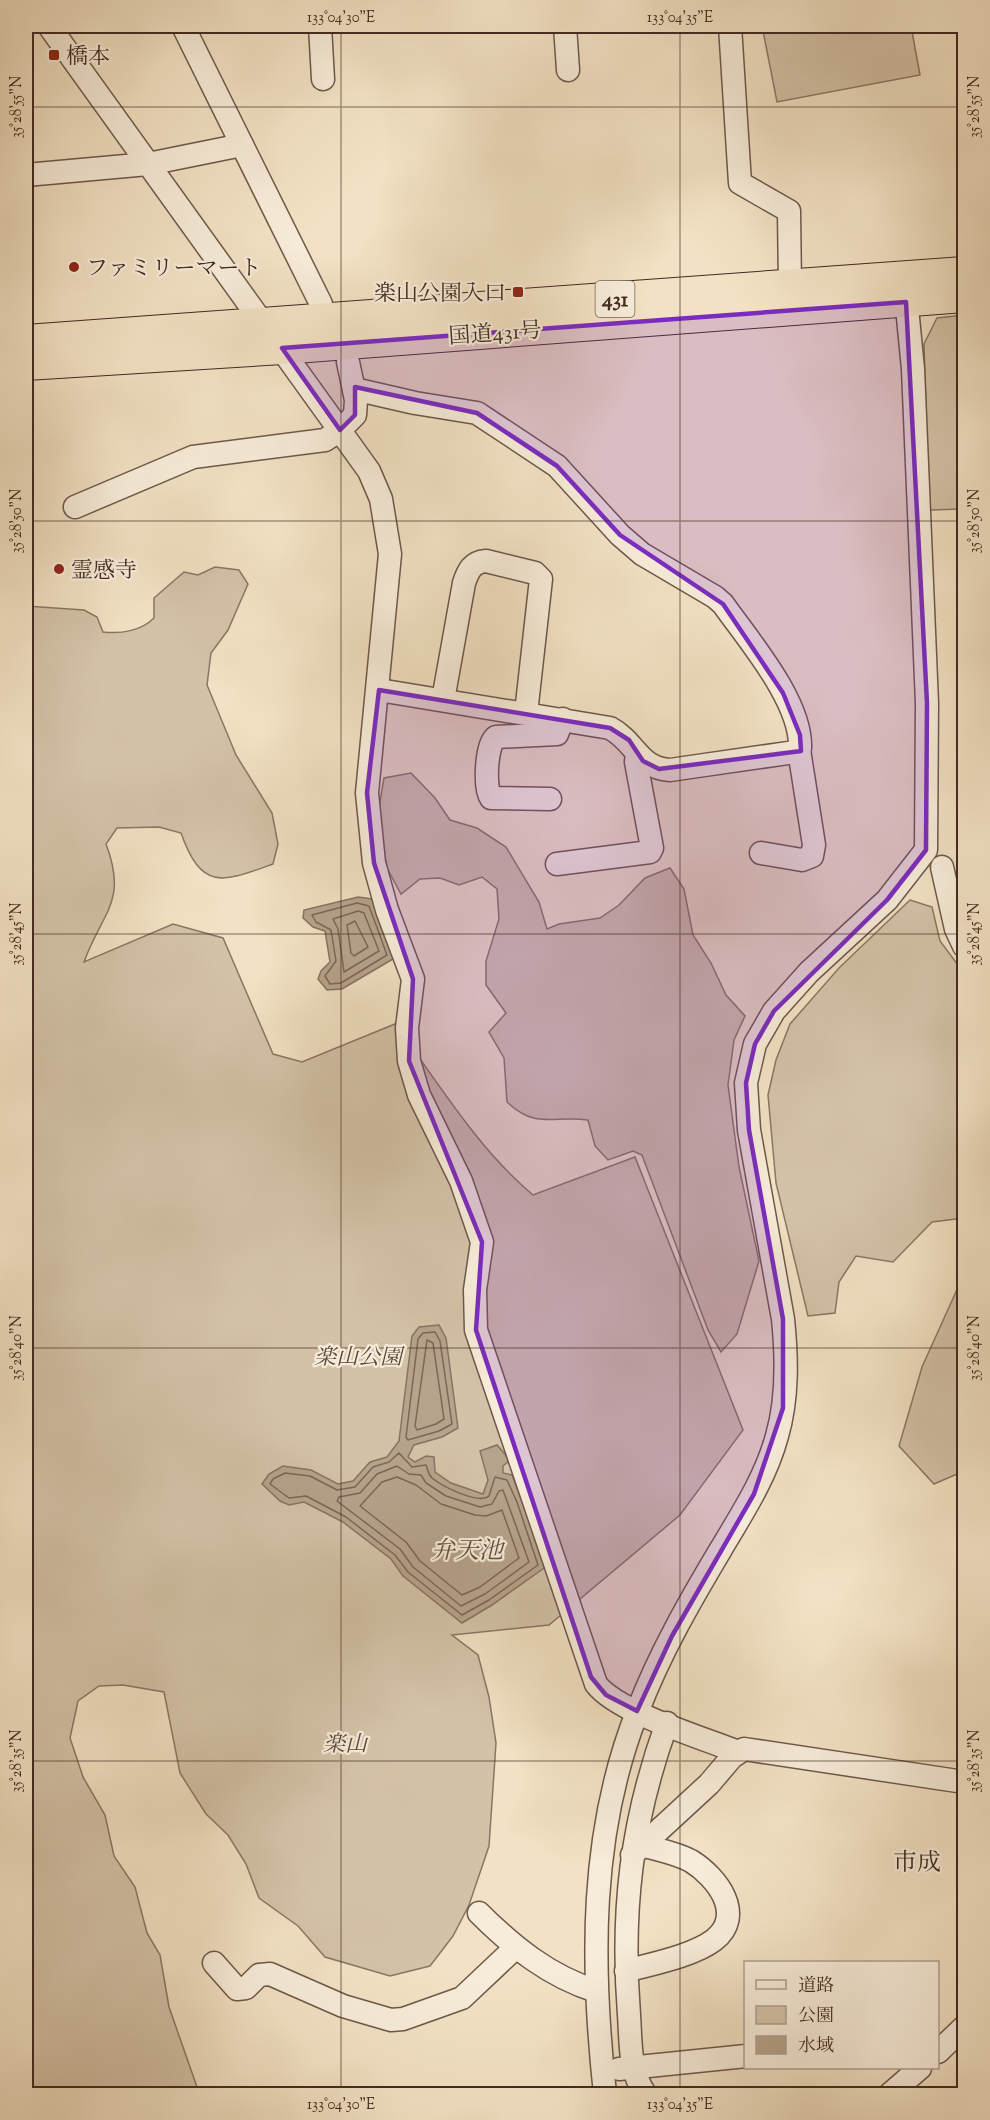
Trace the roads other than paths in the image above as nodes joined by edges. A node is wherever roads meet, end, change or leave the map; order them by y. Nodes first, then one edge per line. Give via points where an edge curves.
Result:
1 (49, 26) edge
2 (183, 26) edge
3 (320, 26) edge
4 (566, 26) edge
5 (730, 26) edge
6 (568, 70) dead end
7 (323, 79) dead end
8 (242, 145) junction
9 (148, 164) junction
10 (26, 175) edge
11 (964, 273) edge
12 (790, 287) junction
13 (905, 290) junction
14 (964, 296) edge
15 (321, 304) dead end
16 (273, 336) junction
17 (26, 341) edge
18 (348, 362) dead end
19 (26, 364) edge
20 (354, 389) junction
21 (340, 430) junction
22 (75, 507) dead end
23 (378, 690) junction
24 (443, 700) junction
25 (526, 713) junction
26 (563, 719) junction
27 (799, 750) junction
28 (637, 754) junction
29 (550, 799) dead end
30 (926, 850) junction
31 (761, 853) dead end
32 (557, 864) dead end
33 (942, 867) junction
34 (964, 896) edge
35 (964, 946) edge
36 (637, 1711) junction
37 (667, 1723) junction
38 (738, 1752) junction
39 (964, 1782) edge
40 (637, 1850) junction
41 (479, 1913) dead end
42 (515, 1948) junction
43 (214, 1963) dead end
44 (626, 1971) junction
45 (596, 1991) junction
46 (964, 2027) edge
47 (939, 2051) edge
48 (744, 2056) edge
49 (632, 2067) junction
50 (918, 2069) edge
51 (603, 2072) junction
52 (606, 2094) edge
53 (645, 2094) edge
54 (890, 2094) edge

1 - 9 street
2 - 8 street
3 - 7 street
4 - 6 street
5 - 12 street via 740,183 789,211
8 - 9 street
8 - 15 street
9 - 10 street
9 - 16 street
11 - 13 highway, 国道431号 / 431
12 - 13 highway, 国道431号 / 431
12 - 16 highway, 国道431号 / 431
13 - 14 highway, 国道431号 / 431
13 - 16 highway, 国道431号 / 431
13 - 30 street via 913,369 927,703
16 - 17 highway, 国道431号 / 431
16 - 19 highway, 国道431号 / 431
16 - 21 street
18 - 20 street
20 - 21 street via 355,415
20 - 27 street via 477,413 557,466 642,554 723,604 792,710 800,735
21 - 22 street via 325,440 193,457
21 - 23 street via 369,471 388,531 390,570
23 - 24 street
23 - 36 street via 367,793 374,862 413,979 407,1028 409,1061 419,1095 461,1181 482,1242 476,1330 591,1677 606,1695
24 - 25 street
24 - 25 street via 466,575 479,561 486,561 535,573 541,579
25 - 26 street
26 - 28 street via 610,728 629,740
26 - 29 street via 557,735 496,737 489,746 490,798
27 - 28 street via 670,770 652,766
27 - 31 street via 814,845 812,856 802,860
28 - 32 street via 650,852
30 - 33 street
30 - 36 street via 887,900 809,972 774,1011 755,1044 746,1083 749,1130 783,1319 783,1408 771,1453 754,1494 672,1636
33 - 34 street
33 - 35 street via 956,929
36 - 37 street
36 - 45 street via 604,1831
37 - 38 street
37 - 40 street via 646,1786
38 - 39 street via 753,1748
38 - 40 street
40 - 44 street via 625,1931
40 - 44 street via 675,1854 696,1865 724,1894 728,1908 723,1928 711,1942
41 - 42 street
42 - 43 street via 451,2005 391,2020 343,2006 270,1974 259,1975 246,1988 237,1989
42 - 45 street via 573,1984
44 - 49 street
45 - 51 street
46 - 47 street
48 - 49 street
49 - 51 street
49 - 53 street
50 - 54 street
51 - 52 street

